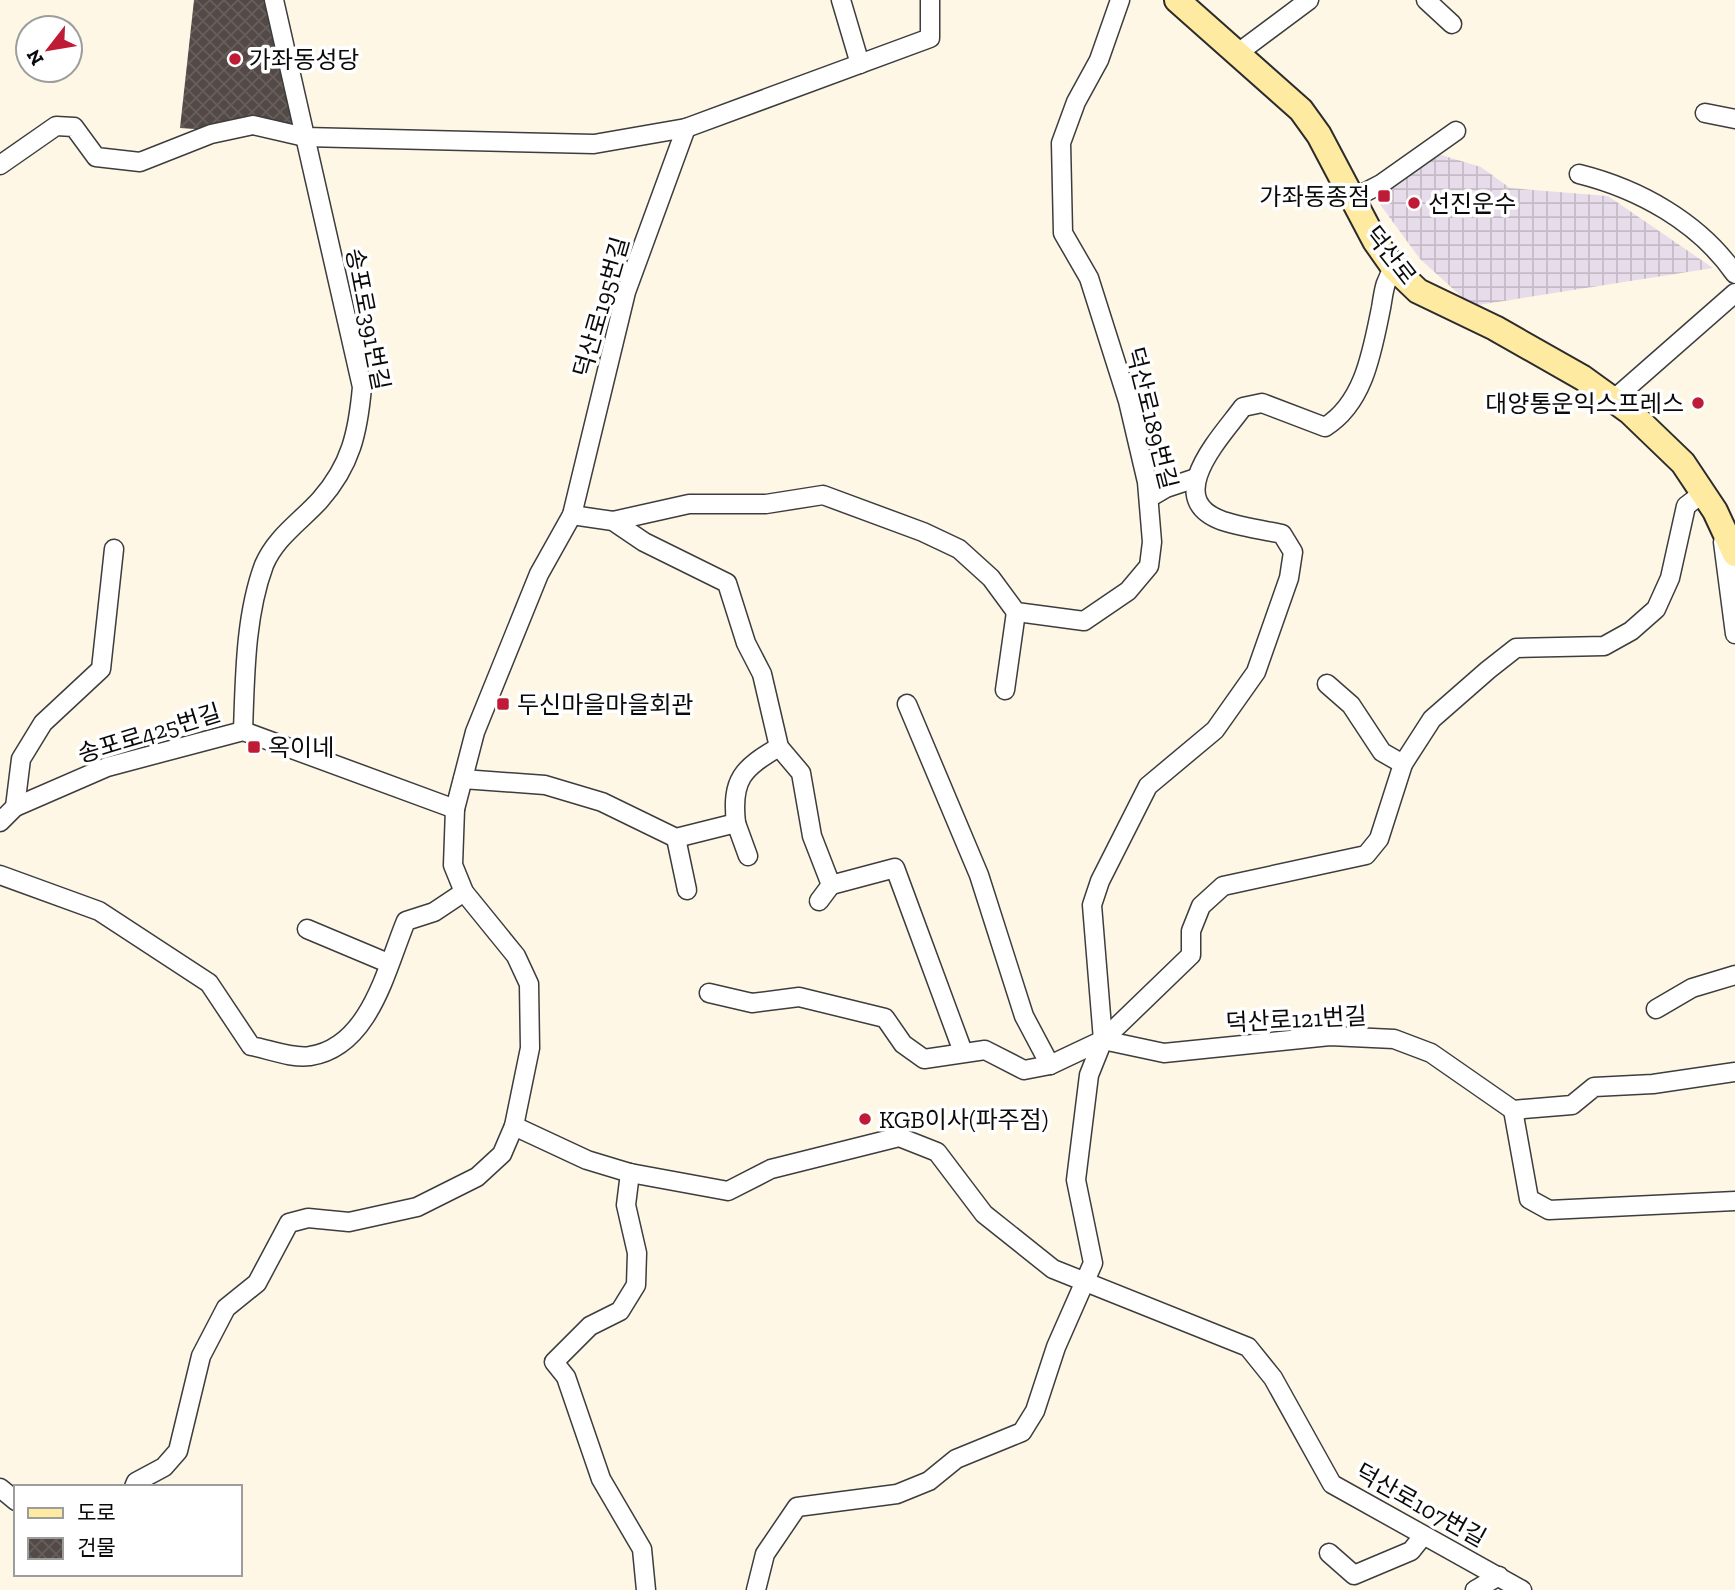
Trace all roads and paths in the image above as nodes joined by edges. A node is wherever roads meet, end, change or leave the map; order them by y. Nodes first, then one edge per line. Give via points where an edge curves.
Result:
1 (274, 0) edge
2 (841, 0) edge
3 (930, 0) edge
4 (1120, 0) edge
5 (1177, 0) edge
6 (1309, 0) edge
7 (1426, 0) edge
8 (1452, 24) dead end
9 (1238, 53) junction
10 (860, 64) junction
11 (1705, 113) dead end
12 (1735, 119) edge
13 (686, 128) junction
14 (1456, 131) dead end
15 (305, 137) junction
16 (0, 165) edge
17 (1578, 174) dead end
18 (1352, 199) junction
19 (1394, 268) junction
20 (1735, 274) edge
21 (1735, 293) edge
22 (1613, 400) junction
23 (1196, 478) junction
24 (1149, 498) junction
25 (1709, 502) junction
26 (572, 515) junction
27 (613, 521) junction
28 (114, 549) dead end
29 (1735, 554) edge
30 (1016, 612) junction
31 (1735, 634) edge
32 (1328, 684) dead end
33 (1005, 690) dead end
34 (907, 705) dead end
35 (243, 730) junction
36 (779, 747) junction
37 (1403, 764) junction
38 (463, 779) junction
39 (15, 807) junction
40 (455, 809) junction
41 (0, 822) edge
42 (736, 823) junction
43 (676, 838) junction
44 (748, 856) dead end
45 (0, 875) edge
46 (831, 885) junction
47 (687, 890) dead end
48 (464, 892) junction
49 (819, 901) dead end
50 (307, 929) dead end
51 (388, 963) junction
52 (1735, 975) edge
53 (709, 993) dead end
54 (1656, 1009) dead end
55 (1103, 1040) junction
56 (962, 1052) junction
57 (1050, 1065) junction
58 (1735, 1072) edge
59 (1513, 1110) junction
60 (514, 1126) junction
61 (630, 1173) junction
62 (1735, 1201) edge
63 (1086, 1282) junction
64 (135, 1485) edge
65 (0, 1488) edge
66 (14, 1499) edge
67 (1423, 1536) junction
68 (1329, 1553) dead end
69 (1499, 1576) junction
70 (646, 1590) edge
71 (756, 1590) edge
72 (1475, 1590) edge
73 (1522, 1590) edge

1 - 15 street, 송포로391번길
2 - 10 street
3 - 10 street via 930,38
4 - 24 street, 덕산로189번길 via 1099,60 1060,143 1063,233 1089,278 1128,401
5 - 9 street, 덕산로
6 - 9 street
7 - 8 street
9 - 18 street, 덕산로 via 1301,110
10 - 13 street
11 - 12 street
13 - 15 street via 594,144
13 - 26 street, 덕산로195번길 via 626,292
14 - 18 street
15 - 16 street via 253,125 212,134 140,162 96,158 74,127 56,126
15 - 35 street, 송포로391번길 via 362,387 358,430 346,463 320,500 285,531 265,565 244,677
17 - 20 street via 1612,183 1668,211 1717,248
18 - 19 street, 덕산로
19 - 22 street, 덕산로 via 1419,291 1506,334
19 - 23 street via 1384,282 1358,395 1342,417 1325,427 1262,403 1243,407
21 - 22 street
22 - 25 street, 덕산로 via 1683,463
23 - 24 street
23 - 55 street via 1203,509 1221,520 1282,534 1293,552 1289,578 1256,672 1215,730 1149,786 1100,881 1092,905
24 - 30 street, 덕산로189번길 via 1149,566 1128,591 1084,621
25 - 29 street, 덕산로
25 - 31 street, 덕산로 via 1726,556
25 - 37 street via 1686,506 1670,578 1656,609 1631,631 1604,646 1516,648 1432,719
26 - 27 street
26 - 38 street, 덕산로195번길 via 539,574 475,732
27 - 30 street via 689,504 766,504 823,495 959,550 991,578
27 - 36 street via 644,542 727,583 746,643 762,674
28 - 39 street, 송포로425번길 via 102,669 43,723 21,759
30 - 33 street
32 - 37 street via 1351,705 1382,751
34 - 57 street via 979,876 1024,1016
35 - 39 street, 송포로425번길 via 107,767
35 - 40 street, 송포로425번길
36 - 42 street via 739,777 733,800
36 - 46 street via 801,773 812,836
37 - 55 street via 1379,839 1366,855 1223,886 1201,906 1191,931 1191,955
38 - 40 street, 덕산로195번길
38 - 43 street via 545,785 602,802
39 - 41 street, 송포로425번길
40 - 48 street, 덕산로195번길 via 453,865
42 - 43 street
42 - 44 street
43 - 47 street
45 - 51 street via 99,911 209,983 251,1046 307,1057 337,1048 365,1020
46 - 49 street
46 - 56 street via 895,868
48 - 51 street via 434,912 407,921
48 - 60 street, 덕산로195번길 via 516,956 529,984 530,1048
50 - 51 street
52 - 54 street via 1692,988
53 - 56 street via 752,1003 799,997 885,1018 903,1044 924,1059
55 - 57 street
55 - 59 street, 덕산로121번길 via 1164,1054 1330,1036 1394,1039 1431,1052
55 - 63 street via 1089,1075 1076,1180 1093,1264
56 - 57 street via 985,1050 1024,1070
58 - 59 street via 1594,1087 1572,1105
59 - 62 street via 1529,1199 1549,1210
60 - 61 street, 덕산로107번길 via 587,1160
60 - 64 street, 덕산로195번길 via 502,1154 477,1177 417,1207 349,1222 308,1218 289,1223 257,1283 226,1308 201,1356 178,1451 164,1467
61 - 63 street, 덕산로107번길 via 728,1191 771,1169 899,1137 937,1152 984,1214 1053,1269
61 - 70 street via 626,1205 637,1252 636,1285 620,1311 590,1326 554,1362 566,1377 601,1479 642,1549
63 - 67 street, 덕산로107번길 via 1248,1347 1273,1378 1332,1484
63 - 71 street via 1022,1433 956,1459 929,1482 897,1494 797,1507 765,1554
65 - 66 street
67 - 68 street via 1411,1551 1354,1575
67 - 69 street, 덕산로107번길
69 - 72 street
69 - 73 street, 덕산로107번길

